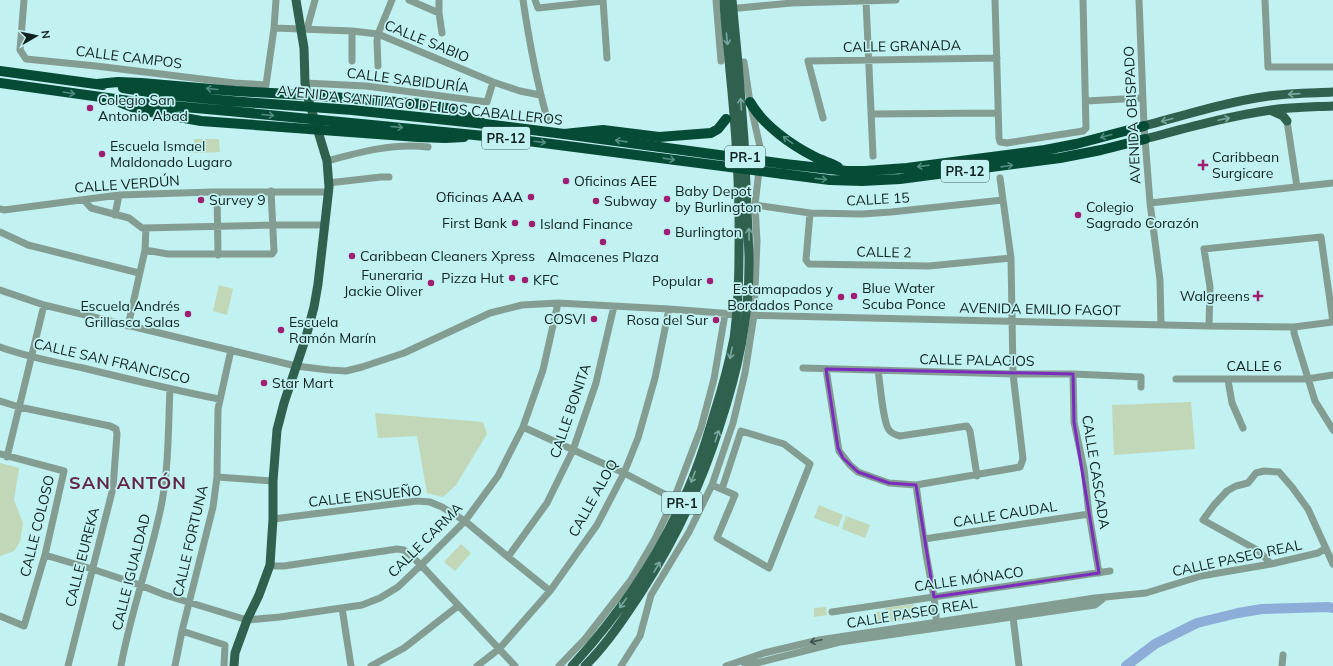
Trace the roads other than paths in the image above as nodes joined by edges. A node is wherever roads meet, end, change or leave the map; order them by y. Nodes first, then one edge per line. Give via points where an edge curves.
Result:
1 (24, 0) edge
2 (276, 0) edge
3 (296, 0) edge
4 (315, 0) edge
5 (392, 0) edge
6 (409, 0) edge
7 (439, 0) edge
8 (523, 0) edge
9 (536, 0) edge
10 (603, 0) edge
11 (716, 0) edge
12 (896, 0) edge
13 (995, 0) edge
14 (1083, 0) edge
15 (1139, 0) edge
16 (1265, 0) edge
17 (866, 1) edge
18 (792, 2) edge
19 (726, 5) edge
20 (439, 13) junction
21 (274, 28) junction
22 (304, 29) junction
23 (352, 31) junction
24 (442, 33) dead end
25 (378, 34) junction
26 (607, 58) dead end
27 (997, 58) junction
28 (869, 60) junction
29 (352, 61) dead end
30 (721, 61) dead end
31 (744, 62) dead end
32 (0, 65) edge
33 (378, 66) dead end
34 (1333, 67) edge
35 (0, 71) edge
36 (39, 77) junction
37 (493, 82) junction
38 (0, 83) edge
39 (305, 83) junction
40 (97, 84) junction
41 (0, 87) edge
42 (30, 87) junction
43 (1333, 92) edge
44 (307, 95) junction
45 (540, 95) junction
46 (1142, 98) junction
47 (114, 100) junction
48 (1086, 101) junction
49 (750, 102) junction
50 (230, 106) junction
51 (1333, 106) edge
52 (1291, 108) junction
53 (1272, 110) junction
54 (998, 113) junction
55 (871, 114) junction
56 (547, 118) dead end
57 (823, 118) dead end
58 (726, 119) dead end
59 (1287, 121) junction
60 (485, 124) junction
61 (1144, 126) junction
62 (318, 130) junction
63 (564, 134) junction
64 (484, 136) junction
65 (1145, 139) junction
66 (428, 147) dead end
67 (873, 156) dead end
68 (327, 161) junction
69 (784, 169) junction
70 (847, 171) junction
71 (389, 177) dead end
72 (1000, 178) dead end
73 (1333, 183) edge
74 (328, 187) junction
75 (1297, 187) junction
76 (272, 191) junction
77 (217, 192) junction
78 (119, 195) junction
79 (84, 200) junction
80 (1003, 200) junction
81 (1150, 203) junction
82 (755, 205) junction
83 (0, 209) edge
84 (810, 213) junction
85 (115, 215) junction
86 (273, 225) junction
87 (218, 226) junction
88 (325, 226) junction
89 (146, 228) junction
90 (0, 232) edge
91 (145, 250) junction
92 (218, 255) junction
93 (1011, 258) junction
94 (139, 273) junction
95 (0, 290) edge
96 (558, 303) junction
97 (44, 305) junction
98 (614, 306) junction
99 (669, 309) junction
100 (725, 314) junction
101 (745, 315) junction
102 (1013, 321) junction
103 (1333, 322) edge
104 (1161, 325) junction
105 (128, 326) junction
106 (1209, 326) junction
107 (1294, 327) junction
108 (0, 347) edge
109 (231, 350) junction
110 (32, 356) junction
111 (296, 366) junction
112 (803, 368) dead end
113 (826, 370) junction
114 (878, 370) junction
115 (1013, 374) junction
116 (1073, 374) junction
117 (1333, 375) edge
118 (1176, 379) dead end
119 (1307, 379) junction
120 (1228, 380) junction
121 (1141, 387) dead end
122 (170, 389) junction
123 (219, 399) junction
124 (0, 401) edge
125 (19, 407) junction
126 (523, 427) junction
127 (1243, 428) dead end
128 (1333, 430) edge
129 (573, 450) junction
130 (4, 456) edge
131 (624, 473) junction
132 (977, 476) junction
133 (217, 477) junction
134 (273, 481) junction
135 (712, 485) junction
136 (916, 485) junction
137 (722, 489) junction
138 (674, 499) junction
139 (1089, 514) junction
140 (273, 519) junction
141 (465, 521) junction
142 (924, 539) junction
143 (1326, 548) junction
144 (45, 555) junction
145 (508, 557) junction
146 (1271, 564) junction
147 (1333, 564) edge
148 (270, 565) junction
149 (421, 565) junction
150 (92, 569) junction
151 (1110, 571) dead end
152 (1099, 572) junction
153 (140, 585) junction
154 (550, 591) junction
155 (934, 597) junction
156 (1104, 598) junction
157 (189, 602) junction
158 (458, 606) junction
159 (342, 608) junction
160 (832, 612) dead end
161 (0, 616) edge
162 (1013, 617) junction
163 (247, 620) junction
164 (937, 625) junction
165 (182, 631) junction
166 (499, 649) junction
167 (1282, 655) dead end
168 (746, 664) edge
169 (68, 666) edge
170 (121, 666) edge
171 (175, 666) edge
172 (224, 666) edge
173 (234, 666) edge
174 (351, 666) edge
175 (371, 666) edge
176 (477, 666) edge
177 (515, 666) edge
178 (559, 666) edge
179 (572, 666) edge
180 (585, 666) edge
181 (621, 666) edge
182 (726, 666) edge
183 (1019, 666) edge
184 (1282, 666) edge

1 - 21 street, CALLE CAMPOS via 20,50 26,59 234,83 266,85
2 - 21 street
3 - 22 main road
4 - 22 street
5 - 25 street
6 - 20 street
7 - 20 street
8 - 45 street
9 - 10 street via 538,8
10 - 26 street
11 - 19 street
12 - 17 street
13 - 27 street
14 - 48 street
15 - 46 street, AVENIDA OBISPADO
16 - 34 street via 1268,67
17 - 18 street
17 - 28 street
18 - 19 street
19 - 30 street
19 - 101 main road, PR-1
20 - 24 street
21 - 22 street, CALLE SABIO
22 - 23 street, CALLE SABIO
22 - 39 main road
23 - 25 street, CALLE SABIO
23 - 29 street
25 - 33 street
25 - 37 street, CALLE SABIO
27 - 28 street, CALLE GRANADA
27 - 54 street
28 - 55 street
28 - 57 street, CALLE GRANADA via 808,61
31 - 49 street
32 - 36 highway via 20,69
35 - 36 highway, AVENIDA SANTIAGO DE LOS CABALLEROS / PR-12
36 - 40 highway, AVENIDA SANTIAGO DE LOS CABALLEROS / PR-12
37 - 39 street, CALLE SABIDURÍA via 487,102 366,86
37 - 45 street, CALLE SABIO
38 - 42 highway, AVENIDA SANTIAGO DE LOS CABALLEROS / PR-12
39 - 44 main road
44 -> 40 highway via 118,82
40 - 50 highway, AVENIDA SANTIAGO DE LOS CABALLEROS / PR-12
41 - 42 highway
42 -> 47 highway, AVENIDA SANTIAGO DE LOS CABALLEROS / PR-12
43 -> 61 main road, AVENIDA SANTIAGO DE LOS CABALLEROS / PR-12 via 1251,99
44 - 60 highway, bridge via 447,108
44 - 62 main road
45 - 56 street
46 - 48 street
46 - 61 street, AVENIDA OBISPADO
47 - 50 highway, AVENIDA SANTIAGO DE LOS CABALLEROS / PR-12 via 151,104
47 - 62 highway via 140,110 201,121
48 - 54 street via 1084,131 1008,143 1000,142
70 -> 49 highway via 815,157 792,142 768,124
49 - 82 street via 760,146
50 - 60 highway, AVENIDA SANTIAGO DE LOS CABALLEROS / PR-12, bridge via 352,110
50 -> 64 highway, AVENIDA SANTIAGO DE LOS CABALLEROS / PR-12, bridge
51 - 52 main road, AVENIDA SANTIAGO DE LOS CABALLEROS / PR-12
52 - 53 main road, AVENIDA SANTIAGO DE LOS CABALLEROS / PR-12
52 - 59 main road
53 - 59 main road
65 -> 53 main road, AVENIDA SANTIAGO DE LOS CABALLEROS / PR-12
54 - 55 street
55 - 67 street
58 - 63 highway, bridge via 718,129 710,132 659,137 603,130
59 - 75 street
60 - 63 highway, AVENIDA SANTIAGO DE LOS CABALLEROS / PR-12
61 - 65 street, AVENIDA OBISPADO
61 -> 70 highway, AVENIDA SANTIAGO DE LOS CABALLEROS / PR-12 via 1076,144 1011,155 907,168
62 - 64 highway, bridge via 445,138
62 - 68 main road
69 -> 63 highway, AVENIDA SANTIAGO DE LOS CABALLEROS / PR-12, bridge
64 -> 69 highway, AVENIDA SANTIAGO DE LOS CABALLEROS / PR-12, bridge
69 -> 65 highway, AVENIDA SANTIAGO DE LOS CABALLEROS / PR-12 via 830,180 900,179 1060,158
65 - 81 street, AVENIDA OBISPADO
66 - 68 street via 384,147
68 - 74 main road
69 - 70 highway, AVENIDA SANTIAGO DE LOS CABALLEROS / PR-12
71 - 74 street, CALLE VERDÚN via 382,176
72 - 80 street
73 - 75 street
74 - 76 street, CALLE VERDÚN
74 - 88 main road
75 - 81 street
76 - 77 street, CALLE VERDÚN
76 - 86 street
77 - 78 street, CALLE VERDÚN
77 - 87 street
78 - 79 street, CALLE VERDÚN
78 - 85 street
79 - 83 street, CALLE VERDÚN
79 - 85 street via 90,208
80 - 84 street, CALLE 15 via 883,213
80 - 93 street
81 - 104 street, AVENIDA OBISPADO via 1160,280
82 - 84 street, CALLE 15
101 -> 82 street via 757,241
84 - 93 street, CALLE 2 via 806,260 810,264 929,266
85 - 89 street via 129,218 142,228
86 - 87 street
86 - 88 street
86 - 92 street via 272,254
87 - 89 street
87 - 92 street
88 - 111 main road via 314,307
89 - 91 street
90 - 94 street via 28,245
91 - 92 street via 168,254
91 - 94 street
93 - 102 street
94 - 105 street
95 - 97 street, AVENIDA EMILIO FAGOT
96 - 98 street, AVENIDA EMILIO FAGOT
96 - 111 street, AVENIDA EMILIO FAGOT via 522,305 497,311 404,353 346,371
96 - 126 street, CALLE CARMA via 543,370
97 - 105 street, AVENIDA EMILIO FAGOT
97 - 110 street
98 - 99 street, AVENIDA EMILIO FAGOT
98 - 129 street, CALLE BONITA via 596,383
99 - 100 street, AVENIDA EMILIO FAGOT
99 - 131 street, CALLE ALOQ via 655,378 638,438
100 - 101 street, AVENIDA EMILIO FAGOT
100 - 138 street via 714,379 701,428
101 - 102 street, AVENIDA EMILIO FAGOT
101 - 135 street via 744,380 733,423
101 -> 179 main road, PR-1 via 706,441 680,507 637,584 608,624
180 -> 101 main road, PR-1 via 633,604 665,554 690,507 732,387 742,345
102 - 104 street, AVENIDA EMILIO FAGOT
102 - 115 street
103 - 106 street via 1321,237 1204,249 1210,287
103 - 107 street, AVENIDA EMILIO FAGOT
104 - 106 street, AVENIDA EMILIO FAGOT
105 - 109 street, AVENIDA EMILIO FAGOT
106 - 107 street, AVENIDA EMILIO FAGOT
107 - 119 street
108 - 110 street, CALLE SAN FRANCISCO
109 - 111 street, AVENIDA EMILIO FAGOT
109 - 123 street, CALLE FORTUNA
110 - 122 street, CALLE SAN FRANCISCO
110 - 125 street
111 - 134 main road via 277,430
112 - 113 street, CALLE PALACIOS
113 - 114 street, CALLE PALACIOS
113 - 136 street via 838,448 843,458 854,469 869,476 889,483
114 - 115 street, CALLE PALACIOS
114 - 132 street via 888,430 900,436 967,426
115 - 116 street, CALLE PALACIOS
115 - 132 street via 1023,463 1018,468
116 - 121 street, CALLE PALACIOS via 1141,377
116 - 139 street, CALLE CASCADA via 1074,422 1084,469
117 - 119 street, CALLE 6
118 - 120 street, CALLE 6
119 - 120 street, CALLE 6
119 - 128 street via 1315,401
120 - 127 street via 1232,403
122 - 123 street, CALLE SAN FRANCISCO
122 - 153 street, CALLE IGUALDAD via 165,478 159,515
123 - 133 street, CALLE FORTUNA
124 - 125 street, CALLE EUREKA
125 - 130 street
125 - 150 street, CALLE EUREKA via 116,429 114,482
126 - 129 street
126 - 141 street, CALLE CARMA via 498,476
129 - 131 street
129 - 145 street, CALLE BONITA via 547,503
130 - 144 street, CALLE COLOSO via 64,471
131 - 138 street
131 - 154 street, CALLE ALOQ via 597,525
132 - 136 street
133 - 134 street
133 - 157 street, CALLE FORTUNA via 213,506
134 - 140 main road
135 - 137 street
135 - 181 street via 689,532 651,595 638,640
136 - 142 street
137 - 137 street via 735,495 717,538 769,568 810,464 784,444 741,431
138 - 178 street via 631,580 585,639
139 - 142 street, CALLE CAUDAL
139 - 152 street, CALLE CASCADA
140 - 141 street, CALLE ENSUEÑO via 417,501 430,502 442,507
140 - 148 main road
141 - 145 street, CALLE ENSUEÑO
141 - 149 street, CALLE CARMA
142 - 155 street
143 - 146 street, CALLE PASEO REAL via 1318,553
143 - 146 street via 1308,509 1279,472 1256,472 1248,483 1227,491 1203,520 1259,551
143 - 147 street
144 - 150 street
144 - 161 street, CALLE COLOSO via 24,626
145 - 154 street, CALLE ENSUEÑO
146 - 156 street, CALLE PASEO REAL via 1201,576 1146,593
148 - 149 street via 284,566 397,549 404,550
148 - 163 main road
149 - 158 street
149 - 159 street, CALLE CARMA via 398,587 380,598 362,605
150 - 153 street
150 - 169 street, CALLE EUREKA
151 - 152 street, CALLE MÓNACO
152 - 155 street, CALLE MÓNACO
153 - 157 street
153 - 170 street, CALLE IGUALDAD
154 - 166 street, CALLE ALOQ
155 - 160 street, CALLE MÓNACO
155 - 164 street
156 - 162 street, CALLE PASEO REAL via 1095,605
156 - 164 street, CALLE PASEO REAL
157 - 163 street
157 - 165 street, CALLE FORTUNA
158 - 166 street
158 - 175 street via 404,648
159 - 163 street, CALLE CARMA via 280,618
159 - 174 street
162 - 164 street, CALLE PASEO REAL
162 - 183 street
163 - 173 main road via 235,653
164 - 168 street, CALLE PASEO REAL via 819,640 764,653
165 - 171 street, CALLE FORTUNA
165 - 172 street via 225,645
166 - 176 street, CALLE ALOQ
166 - 177 street
167 - 184 street
168 - 182 street, CALLE PASEO REAL

